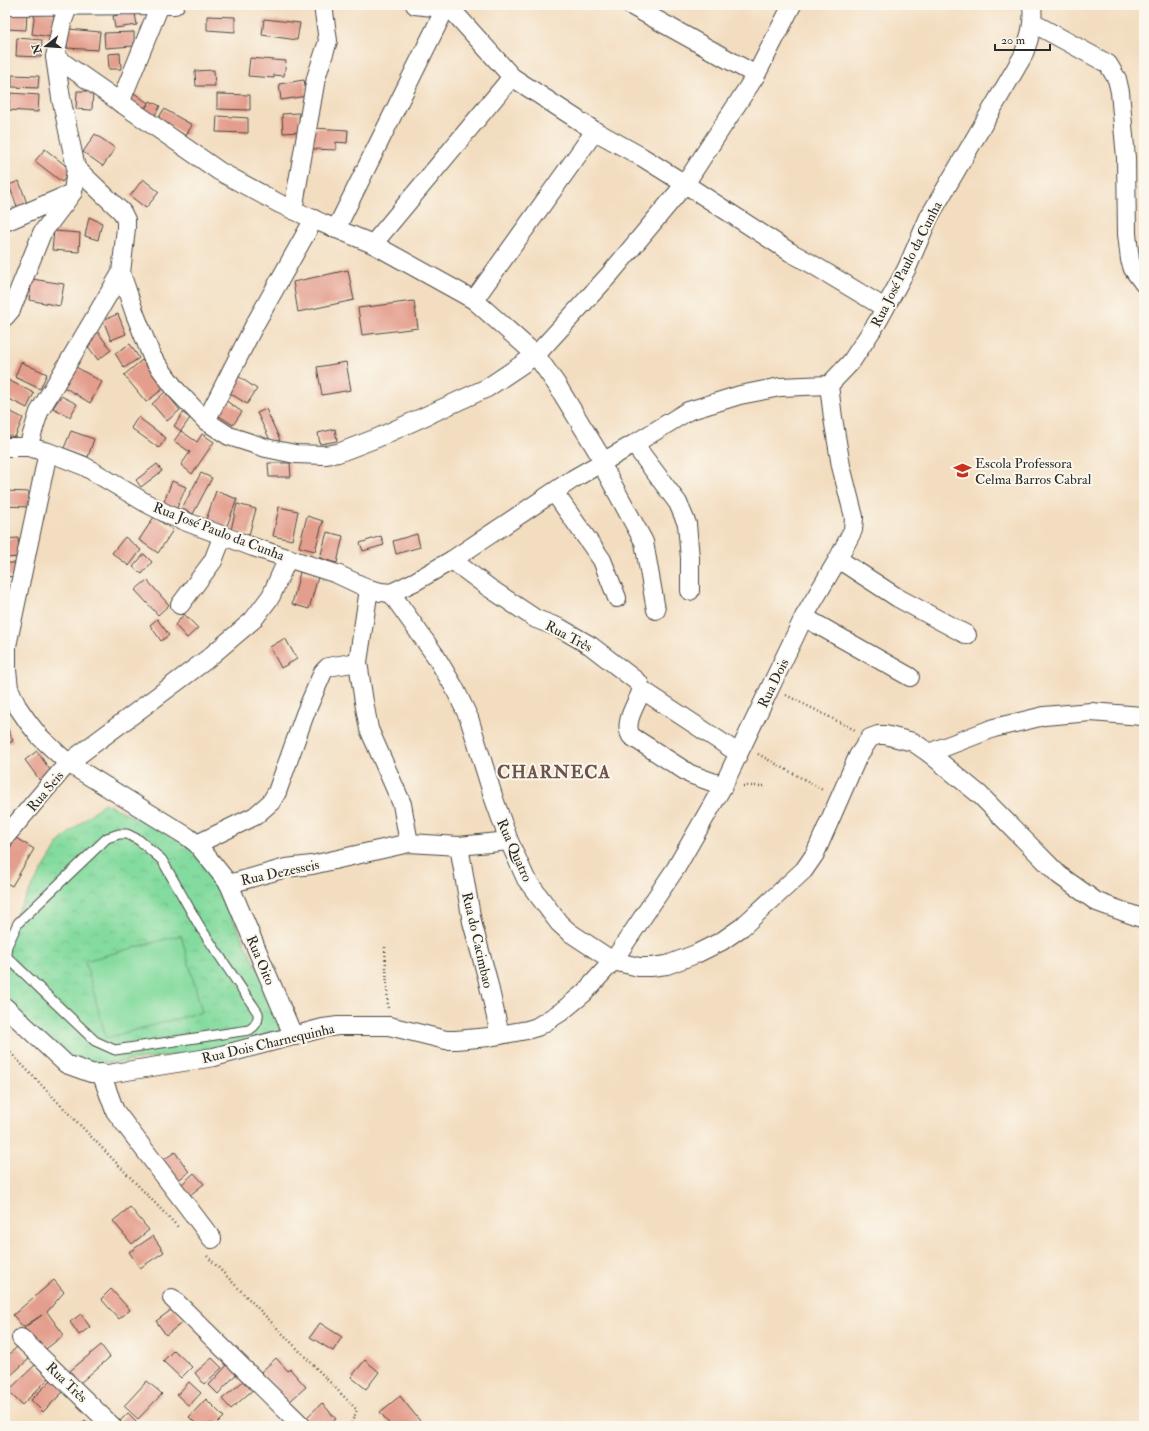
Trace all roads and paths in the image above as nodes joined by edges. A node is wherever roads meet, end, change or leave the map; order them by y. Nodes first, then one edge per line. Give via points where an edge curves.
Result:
1 (160, 5) edge
2 (175, 5) edge
3 (323, 5) edge
4 (415, 5) edge
5 (630, 5) edge
6 (792, 5) edge
7 (1032, 5) edge
8 (5, 6) edge
9 (69, 6) edge
10 (452, 8) edge
11 (1033, 23) junction
12 (55, 57) junction
13 (756, 76) junction
14 (512, 77) junction
15 (120, 103) junction
16 (595, 131) junction
17 (76, 168) junction
18 (685, 184) junction
19 (73, 192) junction
20 (294, 210) junction
21 (314, 219) junction
22 (5, 222) edge
23 (336, 229) junction
24 (373, 244) junction
25 (121, 273) junction
26 (1144, 284) edge
27 (474, 300) junction
28 (885, 308) junction
29 (5, 317) edge
30 (536, 355) junction
31 (829, 385) junction
32 (206, 421) junction
33 (634, 444) junction
34 (5, 447) edge
35 (28, 448) junction
36 (48, 452) junction
37 (602, 463) junction
38 (554, 492) junction
39 (223, 535) junction
40 (288, 558) junction
41 (838, 559) junction
42 (452, 560) junction
43 (369, 589) junction
44 (690, 591) dead end
45 (391, 592) junction
46 (617, 598) dead end
47 (180, 606) dead end
48 (656, 610) dead end
49 (804, 617) junction
50 (967, 635) dead end
51 (358, 662) junction
52 (910, 677) dead end
53 (771, 688) junction
54 (641, 689) junction
55 (1142, 716) dead end
56 (870, 738) junction
57 (740, 749) junction
58 (929, 753) junction
59 (68, 764) junction
60 (723, 786) junction
61 (839, 799) junction
62 (5, 837) edge
63 (509, 841) junction
64 (409, 843) junction
65 (197, 844) junction
66 (459, 846) junction
67 (229, 884) junction
68 (1144, 919) edge
69 (385, 947) dead end
70 (7, 959) edge
71 (613, 961) junction
72 (5, 1007) edge
73 (389, 1026) junction
74 (500, 1035) junction
75 (295, 1036) junction
76 (101, 1074) junction
77 (212, 1238) dead end
78 (172, 1298) dead end
79 (21, 1338) dead end
80 (112, 1426) edge
81 (302, 1426) edge

1 - 2 street
1 - 9 street
1 - 15 street
3 - 20 street via 328,41 316,78
4 - 10 street
5 - 13 street
6 - 13 street
7 - 11 street, Rua José Paulo da Cunha
8 - 9 street
9 - 12 street via 62,23
10 - 14 street
10 - 23 street
11 - 26 street via 1108,64 1117,79 1126,158 1127,240 1133,269
11 - 28 street, Rua José Paulo da Cunha via 1023,56 929,217 907,268
12 - 15 street
12 - 17 street
13 - 18 street
14 - 16 street
14 - 24 street
15 - 20 street via 219,171
16 - 18 street
16 - 27 street
17 - 19 street
17 - 25 street via 122,212 126,220
18 - 28 street via 790,252
18 - 30 street via 610,274
19 - 22 street
19 - 29 street via 42,233 11,310
20 - 21 street
21 - 23 street
21 - 32 street via 255,324
23 - 24 street
24 - 27 street
25 - 32 street via 152,357 176,390
25 - 35 street via 39,412
27 - 30 street
28 - 31 street, Rua José Paulo da Cunha via 851,362
30 - 32 street via 487,388 378,438 338,453 295,454 266,448 229,436
30 - 37 street via 557,385
31 - 33 street via 780,387 710,403 688,411
31 - 41 street, Rua Dois via 841,466 854,523
33 - 37 street
33 - 44 street via 678,503 687,524
34 - 35 street, Rua José Paulo da Cunha
35 - 36 street, Rua José Paulo da Cunha
36 - 39 street, Rua José Paulo da Cunha via 84,466 172,516
36 - 59 street, Rua Dezesseis via 7,646 6,670 9,688 24,717 39,736
37 - 38 street
37 - 48 street via 644,542
38 - 42 street
38 - 46 street via 602,560
39 - 40 street, Rua José Paulo da Cunha
39 - 47 street via 213,561
40 - 43 street, Rua José Paulo da Cunha via 337,574
40 - 59 street, Rua Seis via 271,596 252,620 206,660
41 - 49 street, Rua Dois
41 - 50 street via 898,598
42 - 45 street
42 - 54 street, Rua Três via 536,619 560,628 591,646 639,683
43 - 45 street, Rua José Paulo da Cunha
43 - 51 street
45 - 63 street, Rua Quatro via 435,655 469,718
49 - 52 street
49 - 53 street, Rua Dois
51 - 64 street via 369,728 402,804
51 - 65 street via 328,667 323,672 271,802 254,816
53 - 56 path via 819,710
53 - 57 street, Rua Dois
54 - 57 street, Rua Três
54 - 60 street via 628,723 629,733 634,739 690,774
55 - 58 street via 1091,712 1044,716 994,728
56 - 58 street via 878,735 913,742
56 - 61 street via 858,756
57 - 60 street, Rua Dois
57 - 61 path
58 - 68 street via 980,795 1059,875 1097,902
59 - 62 street, Rua Seis
59 - 65 street, Rua Dezesseis
60 - 71 street, Rua Dois via 676,868
61 - 71 street via 815,854 804,870 742,927 722,941 667,965 651,968
63 - 66 street, Rua Dezesseis
63 - 71 street, Rua Quatro via 526,879 558,923
64 - 66 street, Rua Dezesseis
64 - 67 street, Rua Dezesseis via 312,865 286,868
65 - 67 street, Rua Dezesseis
66 - 74 street, Rua do Cacimbao via 472,922
67 - 75 street, Rua Oito
69 - 73 path
70 - 70 lane via 7,946 18,923 107,838 127,834 139,840 162,860 200,926 259,1018 249,1030 115,1050 95,1041
71 - 74 street, Rua Dois Charnequinha via 584,993 548,1021 527,1030
72 - 76 street, Rua Dois Charnequinha via 66,1064
73 - 74 street, Rua Dois Charnequinha via 446,1040
73 - 75 street, Rua Dois Charnequinha via 338,1026
75 - 76 street, Rua Dois Charnequinha via 214,1057
76 - 77 street via 119,1117
78 - 81 street
79 - 80 street, Rua Três

